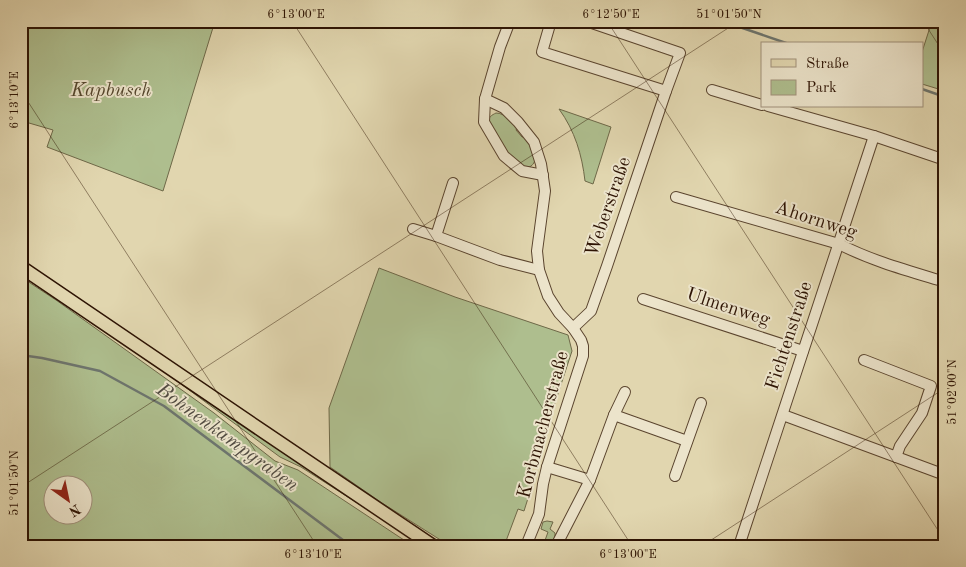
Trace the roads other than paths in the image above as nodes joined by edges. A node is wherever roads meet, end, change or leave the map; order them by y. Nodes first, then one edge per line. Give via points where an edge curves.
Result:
1 (510, 21) edge
2 (551, 21) edge
3 (586, 21) edge
4 (712, 90) dead end
5 (666, 91) junction
6 (484, 99) junction
7 (761, 105) edge
8 (775, 108) edge
9 (874, 136) junction
10 (945, 160) edge
11 (543, 175) junction
12 (453, 183) dead end
13 (676, 197) dead end
14 (413, 229) dead end
15 (436, 236) junction
16 (838, 244) junction
17 (21, 267) edge
18 (539, 270) junction
19 (945, 282) edge
20 (643, 299) dead end
21 (573, 328) junction
22 (803, 351) junction
23 (864, 360) dead end
24 (624, 392) dead end
25 (701, 403) dead end
26 (614, 415) junction
27 (783, 415) junction
28 (687, 441) junction
29 (896, 457) junction
30 (547, 467) junction
31 (945, 475) edge
32 (675, 476) dead end
33 (590, 480) junction
34 (432, 546) edge
35 (526, 546) edge
36 (556, 546) edge
37 (739, 546) edge

1 - 6 street
2 - 5 street via 542,52
3 - 5 street, Weberstraße via 680,54
4 - 7 street
5 - 21 street, Weberstraße via 591,311
6 - 11 street, Korbmacherstraße via 504,108 534,142
6 - 11 street via 484,122 504,156 522,171
8 - 9 street
9 - 10 street
9 - 16 street, Fichtenstraße
11 - 18 street, Korbmacherstraße via 545,191 537,252
12 - 15 street
13 - 16 street, Ahornweg
14 - 15 street
15 - 18 street via 500,260
16 - 19 street, Ahornweg
16 - 22 street, Fichtenstraße
17 - 34 main road
18 - 21 street, Korbmacherstraße via 548,296
20 - 22 street, Ulmenweg
21 - 30 street, Korbmacherstraße via 584,346 583,356
22 - 27 street, Fichtenstraße
23 - 29 street via 931,386 922,413
24 - 26 street
25 - 28 street
26 - 28 street
26 - 33 street
27 - 29 street
27 - 37 street, Fichtenstraße
28 - 32 street
29 - 31 street
30 - 33 street
30 - 35 street, Korbmacherstraße via 539,514
33 - 36 street

